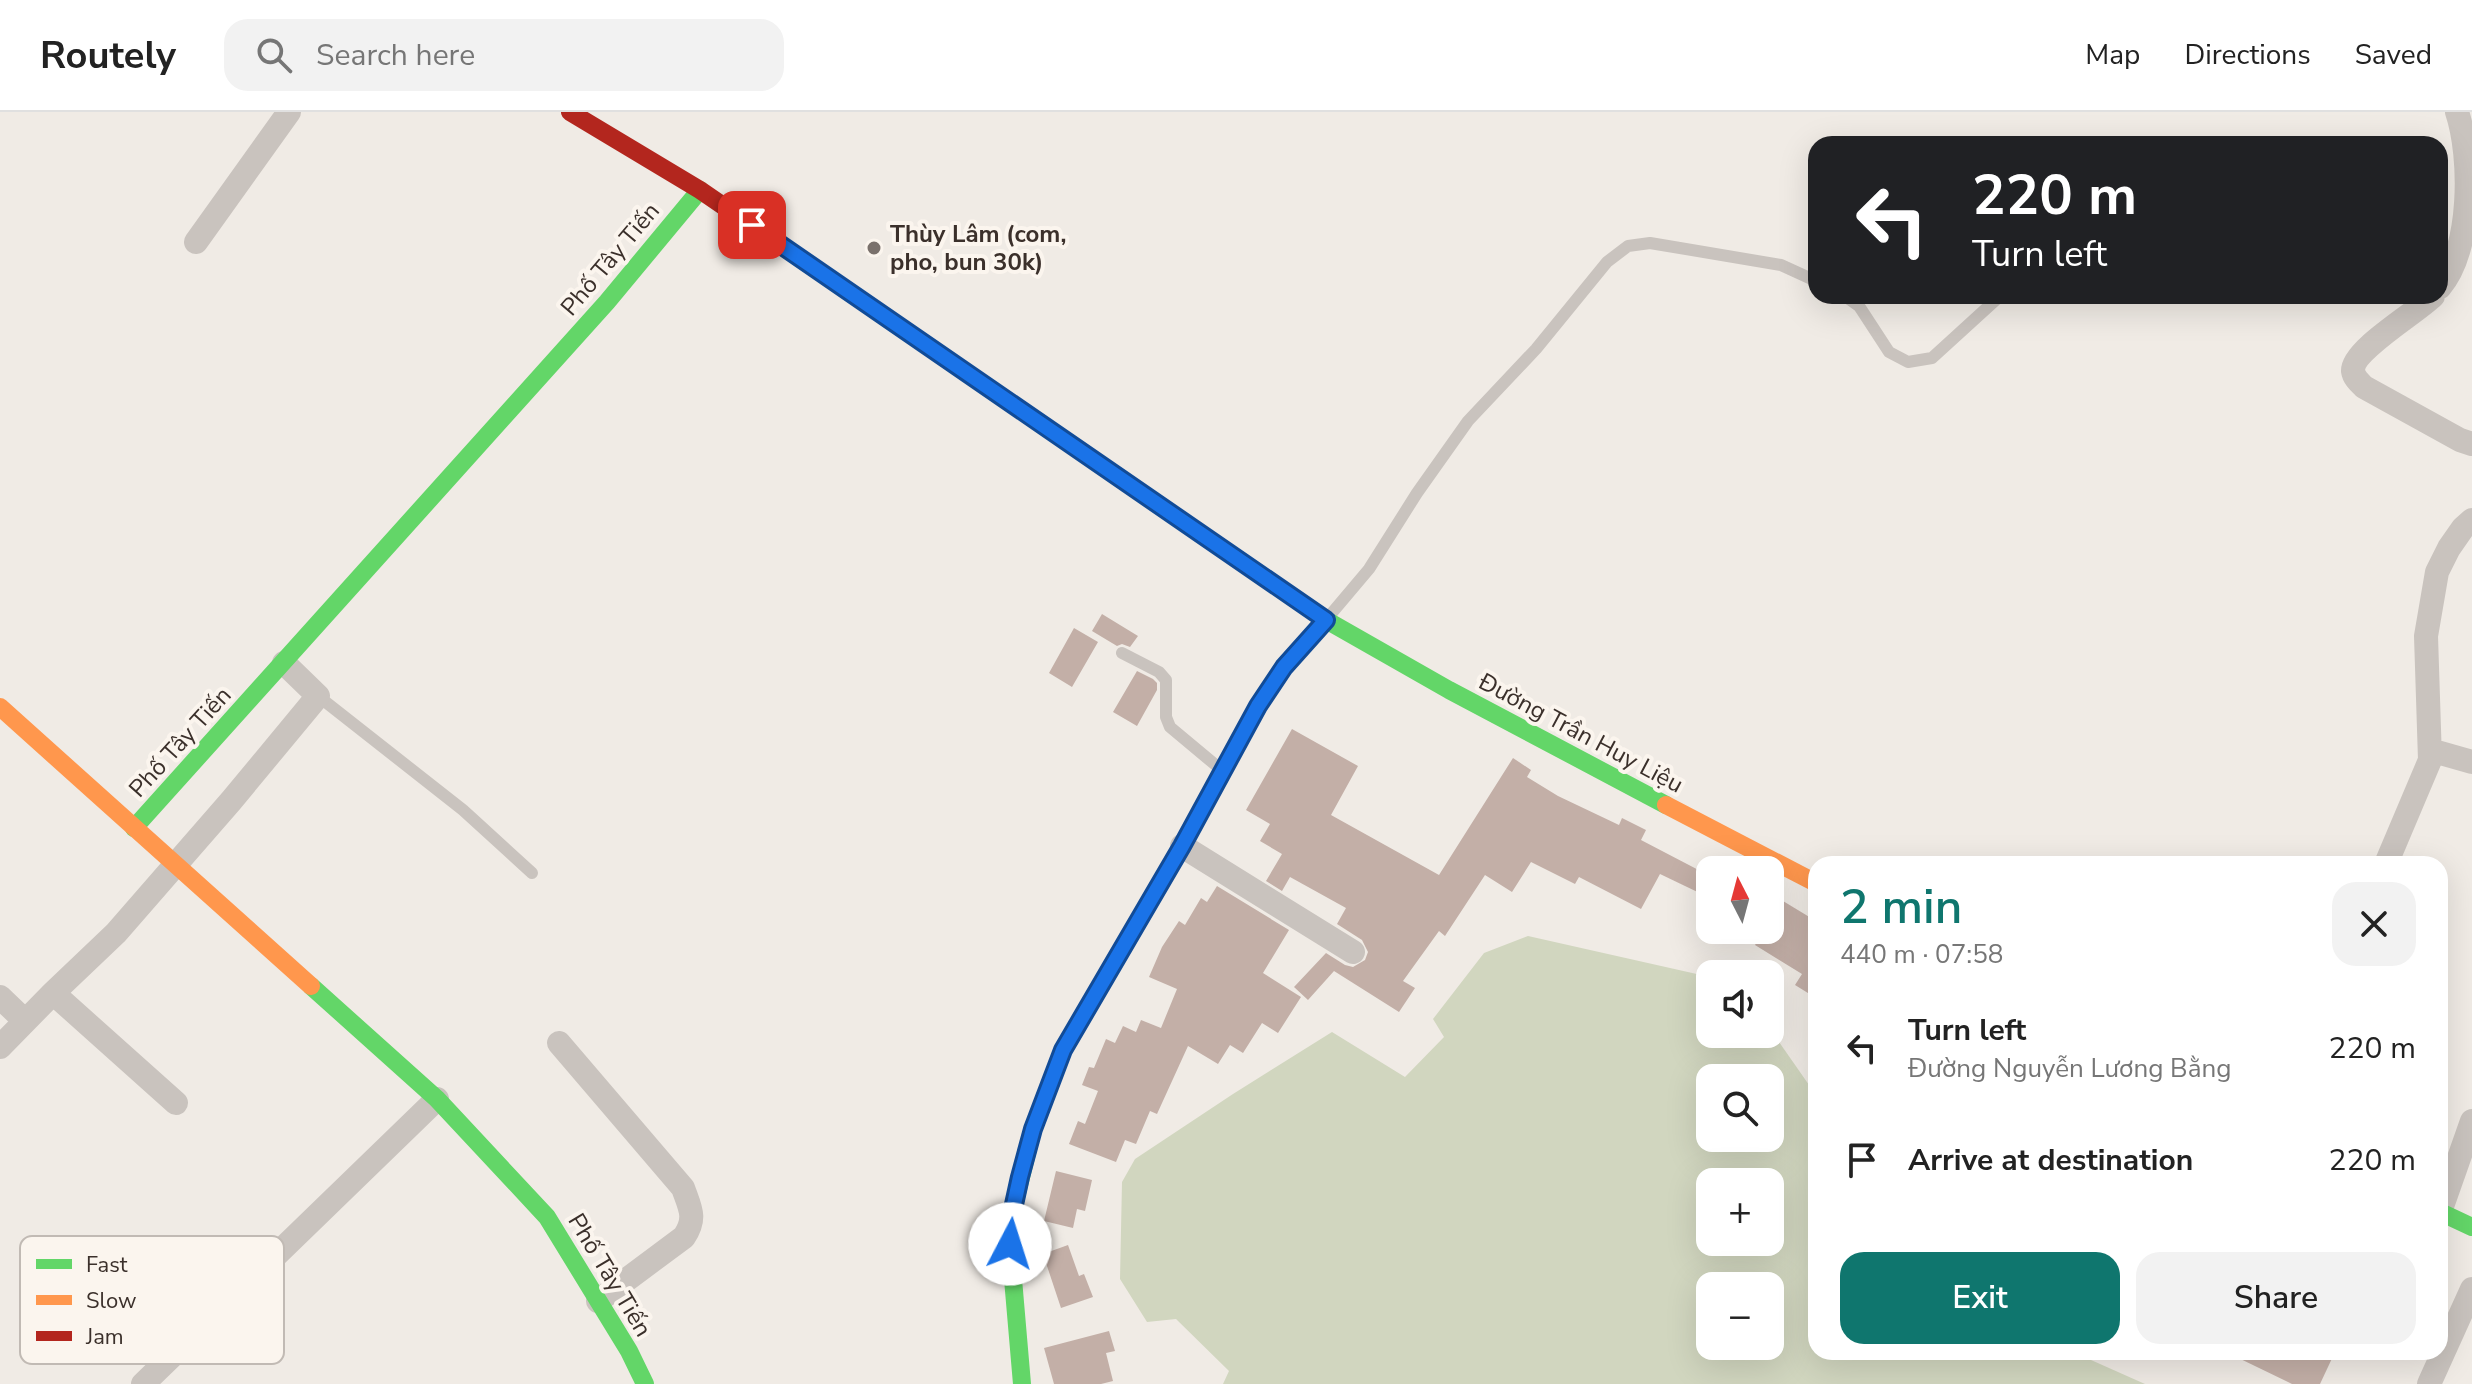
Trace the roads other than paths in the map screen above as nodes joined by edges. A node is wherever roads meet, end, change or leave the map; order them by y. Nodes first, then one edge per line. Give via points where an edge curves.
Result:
1 (289, 112) edge
2 (570, 112) edge
3 (2457, 112) edge
4 (700, 190) junction
5 (196, 242) dead end
6 (2448, 272) edge
7 (1808, 277) edge
8 (1856, 304) edge
9 (1991, 304) edge
10 (2425, 304) edge
11 (2472, 444) edge
12 (2472, 520) edge
13 (1326, 620) junction
14 (1122, 653) dead end
15 (284, 663) junction
16 (318, 696) junction
17 (0, 707) edge
18 (2430, 750) junction
19 (2472, 762) edge
20 (1223, 772) junction
21 (134, 828) junction
22 (1182, 846) junction
23 (2389, 856) edge
24 (176, 865) junction
25 (532, 873) dead end
26 (1808, 879) edge
27 (1353, 952) dead end
28 (53, 993) junction
29 (0, 997) edge
30 (25, 1021) junction
31 (559, 1043) dead end
32 (0, 1047) edge
33 (437, 1099) junction
34 (176, 1103) dead end
35 (2472, 1121) edge
36 (2448, 1189) edge
37 (2448, 1216) edge
38 (2472, 1227) edge
39 (284, 1247) edge
40 (2472, 1289) edge
41 (598, 1301) junction
42 (2448, 1342) edge
43 (2440, 1360) edge
44 (164, 1364) edge
45 (143, 1384) edge
46 (645, 1384) edge
47 (1022, 1384) edge
48 (2429, 1384) edge

1 - 5 street
2 - 4 main road, Đường Trần Huy Liệu
3 - 6 street via 2463,130 2466,208
4 - 13 main road, Đường Trần Huy Liệu
4 - 15 main road, Phố Tây Tiến via 607,302
7 - 13 lane via 1781,265 1650,243 1628,246 1607,262 1468,421 1369,569
8 - 9 lane via 1889,352 1908,362 1932,358
10 - 11 street via 2365,349 2353,370 2364,387
12 - 18 street via 2437,572 2426,636
13 - 20 main road via 1284,667
13 - 26 main road, Đường Trần Huy Liệu
14 - 20 lane via 1166,680 1170,727
15 - 16 street
15 - 21 main road, Phố Tây Tiến
16 - 24 street
16 - 25 lane via 463,810
17 - 21 main road
18 - 19 street
18 - 23 street
20 - 22 main road
21 - 24 main road, Phố Tây Tiến
22 - 27 street
22 - 47 main road via 1063,1050 1033,1129 1010,1244
24 - 28 street
24 - 33 main road, Phố Tây Tiến
28 - 30 street
28 - 34 street
29 - 30 street
30 - 32 street
31 - 41 street via 683,1188 691,1209 692,1225 684,1237
33 - 39 street
33 - 41 main road, Phố Tây Tiến via 547,1217
35 - 36 street
37 - 38 main road
40 - 42 street
41 - 46 main road, Phố Tây Tiến
43 - 48 street
44 - 45 street

